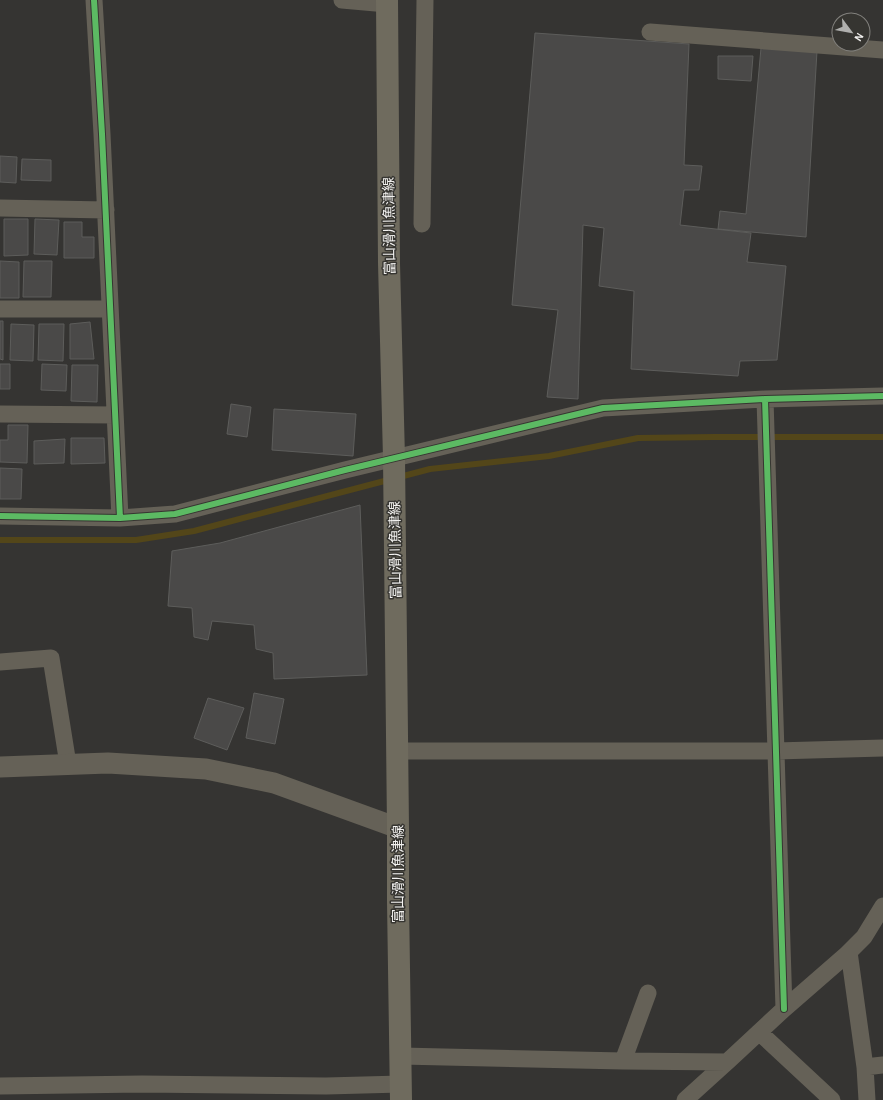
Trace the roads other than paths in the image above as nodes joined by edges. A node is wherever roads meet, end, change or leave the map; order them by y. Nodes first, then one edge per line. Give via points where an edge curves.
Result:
1 (94, 0) edge
2 (342, 0) edge
3 (425, 0) edge
4 (387, 2) edge
5 (650, 32) dead end
6 (883, 50) edge
7 (0, 208) edge
8 (106, 210) junction
9 (422, 224) dead end
10 (0, 309) edge
11 (110, 309) junction
12 (883, 396) edge
13 (765, 399) junction
14 (0, 414) edge
15 (115, 415) junction
16 (394, 458) junction
17 (0, 516) edge
18 (120, 518) junction
19 (0, 662) edge
20 (883, 748) edge
21 (397, 751) junction
22 (776, 751) junction
23 (68, 764) junction
24 (0, 767) edge
25 (398, 828) junction
26 (883, 906) edge
27 (850, 952) junction
28 (648, 993) dead end
29 (784, 1009) junction
30 (759, 1032) junction
31 (401, 1056) junction
32 (623, 1061) junction
33 (727, 1062) junction
34 (883, 1065) edge
35 (865, 1067) junction
36 (0, 1086) edge
37 (401, 1092) edge
38 (685, 1100) edge
39 (832, 1100) edge
40 (867, 1100) edge

1 - 8 street
2 - 4 street
3 - 9 street
4 - 16 main road, 富山滑川魚津線 via 389,263
5 - 6 street
7 - 8 street
8 - 11 street
10 - 11 street
11 - 15 street
12 - 13 street
13 - 16 street via 603,408
13 - 22 street
14 - 15 street
15 - 18 street
16 - 18 street via 175,514
16 - 21 main road, 富山滑川魚津線
17 - 18 street
19 - 23 street via 51,658
20 - 22 street
21 - 22 street
21 - 25 main road, 富山滑川魚津線
22 - 29 street
23 - 24 street
23 - 25 street via 108,763 206,769 274,783
25 - 31 main road, 富山滑川魚津線
26 - 27 street via 864,937
27 - 29 street
27 - 35 street
28 - 32 street
29 - 30 street
30 - 33 street
30 - 39 street
31 - 32 street
31 - 37 main road, 富山滑川魚津線
32 - 33 street
33 - 38 street
34 - 35 street
35 - 40 street
36 - 37 street via 326,1086

